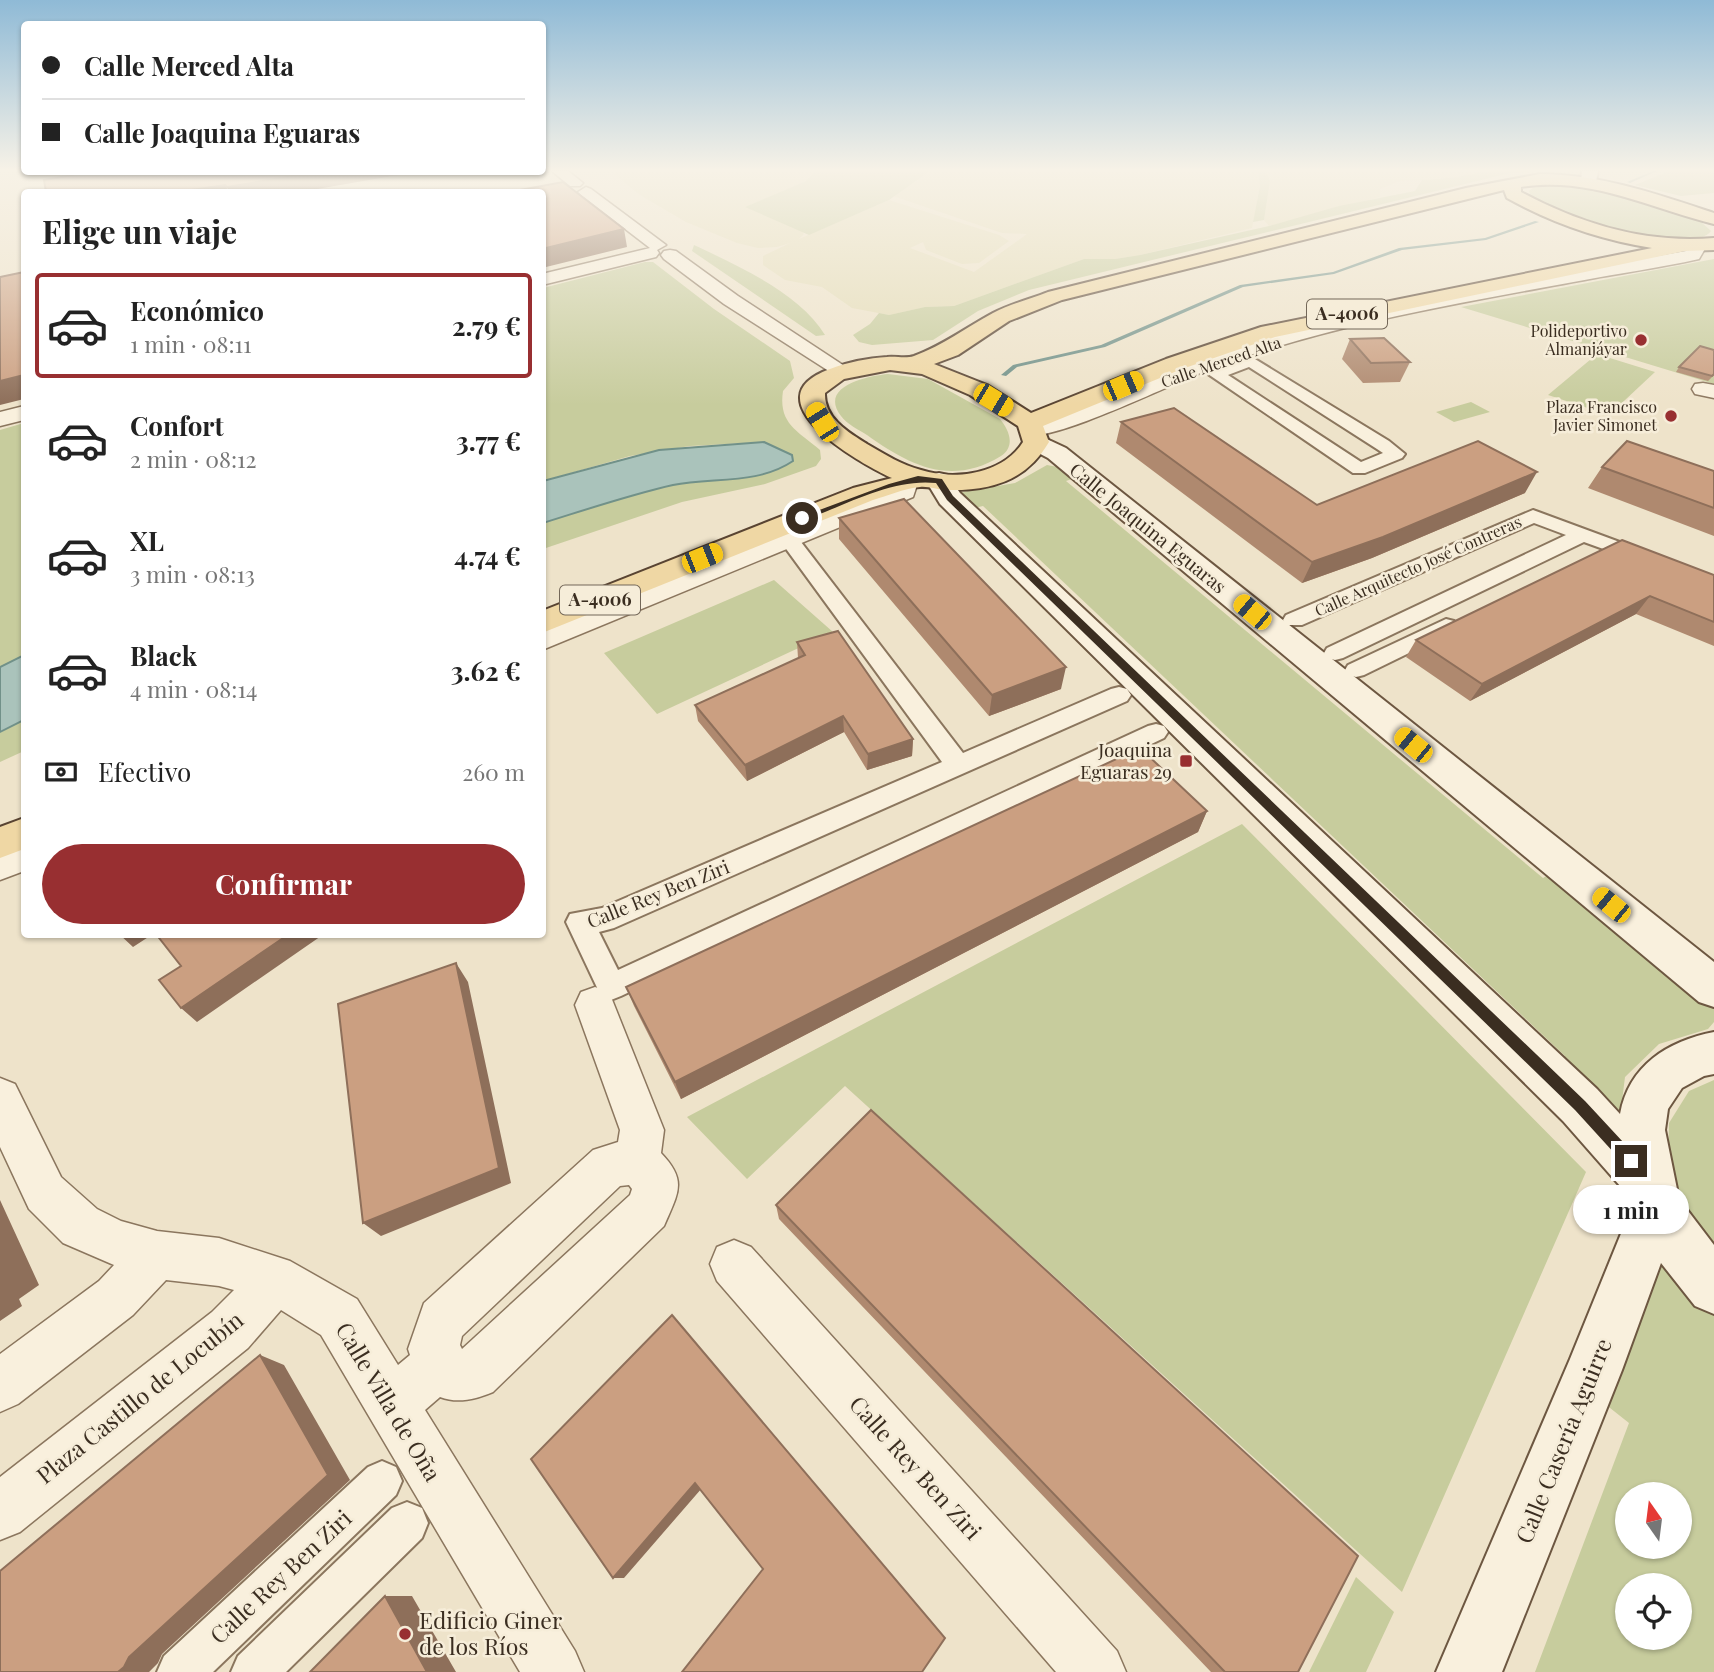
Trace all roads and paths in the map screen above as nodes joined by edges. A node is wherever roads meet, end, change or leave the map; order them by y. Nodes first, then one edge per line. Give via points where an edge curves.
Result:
1 (657, 249) edge
2 (1242, 249) edge
3 (1685, 249) edge
4 (659, 251) junction
5 (546, 279) edge
6 (912, 364) junction
7 (842, 371) junction
8 (1216, 374) joint
9 (21, 414) edge
10 (0, 419) edge
11 (1032, 431) junction
12 (864, 453) junction
13 (921, 480) junction
14 (1582, 535) junction
15 (794, 546) dead end
16 (1611, 546) junction
17 (1588, 557) edge
18 (1662, 565) edge
19 (546, 600) edge
20 (1460, 620) edge
21 (546, 621) edge
22 (1294, 621) dead end
23 (546, 638) edge
24 (1335, 653) dead end
25 (1356, 670) dead end
26 (1119, 695) dead end
27 (1156, 732) dead end
28 (958, 765) junction
29 (21, 808) edge
30 (0, 816) edge
31 (21, 834) edge
32 (0, 843) edge
33 (21, 857) edge
34 (0, 866) edge
35 (1644, 931) junction
36 (1714, 951) edge
37 (1714, 988) edge
38 (594, 1005) dead end
39 (1714, 1053) edge
40 (0, 1099) edge
41 (1652, 1195) junction
42 (157, 1255) junction
43 (734, 1264) dead end
44 (273, 1278) junction
45 (1714, 1287) edge
46 (0, 1386) edge
47 (392, 1405) junction
48 (382, 1481) dead end
49 (0, 1512) edge
50 (407, 1523) dead end
51 (180, 1672) edge
52 (254, 1672) edge
53 (554, 1672) edge
54 (1096, 1672) edge
55 (1469, 1672) edge

1 - 4 street
2 - 6 main road, A-4006 via 1055,296 1002,317 950,350
3 - 11 main road, Calle Merced Alta / A-4006 via 1269,332 1174,364 1045,418
4 - 5 street
4 - 7 street
6 - 7 main road, A-4006
6 - 11 main road, A-4006 via 956,378
7 - 12 main road, A-4006 via 823,381 813,393 811,405 822,422
8 - 8 street via 1250,361 1396,454 1359,469
9 - 10 street
11 - 13 main road, A-4006 via 1026,459 1011,470 989,477
11 - 35 main road, Calle Joaquina Eguaras
12 - 13 main road, A-4006 via 885,467
12 - 19 main road, A-4006 via 844,481
13 - 21 main road, A-4006 via 863,494
13 - 23 street via 904,492
13 - 41 main road via 950,498 1580,1105
14 - 16 street, Calle Arquitecto José Contreras
14 - 22 street, Calle Arquitecto José Contreras via 1533,516
14 - 24 street
15 - 28 street
16 - 17 street
16 - 18 street, Calle Arquitecto José Contreras
20 - 25 street
26 - 28 street, Calle Rey Ben Ziri
27 - 28 street, Calle Rey Ben Ziri via 611,987 580,922 604,920
29 - 30 main road
31 - 32 main road
33 - 34 street
35 - 36 main road
35 - 37 main road, Calle Joaquina Eguaras
38 - 47 street via 642,1130 637,1161 657,1182 648,1210 475,1374 449,1376 439,1363
39 - 41 main road via 1695,1057 1666,1073 1646,1101 1641,1130
40 - 42 street, Calle Villa de Oña via 45,1193 80,1226
41 - 45 main road via 1680,1245
41 - 55 main road, Calle Casería Aguirre via 1594,1370
42 - 44 street, Calle Villa de Oña via 219,1262
42 - 46 street via 116,1298
43 - 54 street, Calle Rey Ben Ziri
44 - 47 street, Calle Villa de Oña via 339,1317
44 - 49 street, Plaza Castillo de Locubín via 230,1330
47 - 53 street, Calle Villa de Oña
48 - 51 street, Calle Rey Ben Ziri
50 - 52 street

